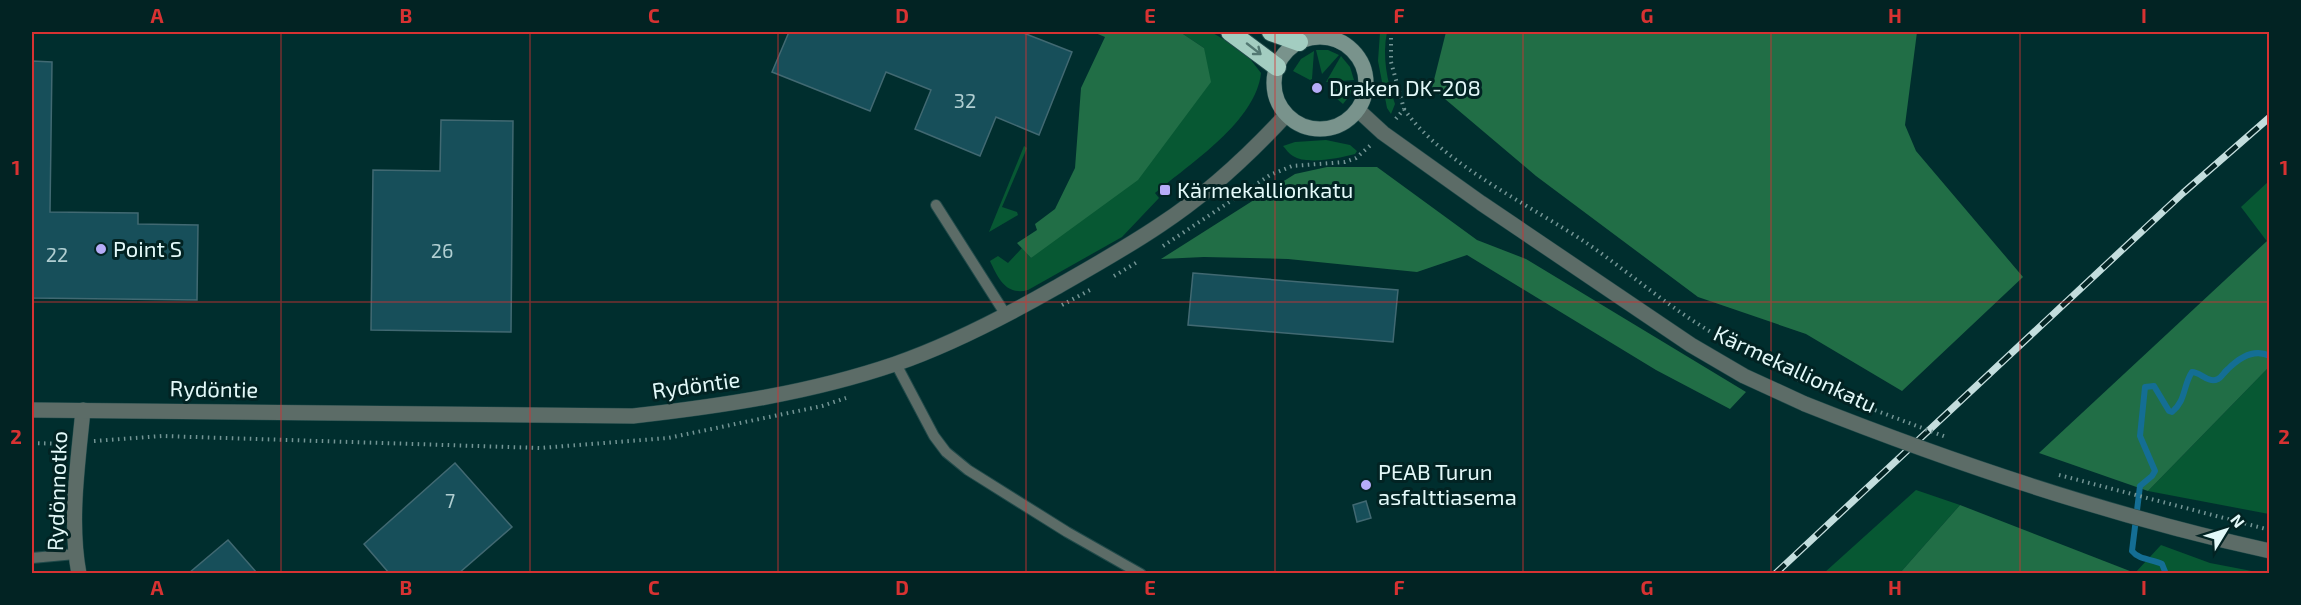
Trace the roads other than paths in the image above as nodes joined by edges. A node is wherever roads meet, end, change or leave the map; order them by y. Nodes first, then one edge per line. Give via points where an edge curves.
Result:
1 (1230, 32) edge
2 (1271, 32) edge
3 (1354, 32) edge
4 (1299, 42) junction
5 (1349, 47) junction
6 (1277, 67) junction
7 (1358, 110) junction
8 (1286, 114) junction
9 (936, 205) dead end
10 (1006, 315) junction
11 (896, 364) junction
12 (32, 410) edge
13 (83, 410) junction
14 (2270, 551) edge
15 (75, 554) junction
16 (32, 558) edge
17 (79, 573) edge
18 (1141, 573) edge

1 -> 6 highway
2 - 4 highway
3 - 5 main road
4 - 5 main road via 1320,37
4 - 6 main road
5 - 7 main road via 1361,63 1367,82
6 - 8 main road via 1274,88
7 - 8 main road via 1349,120 1326,129 1302,126
7 - 14 street, Kärmekallionkatu, bridge via 1383,133 1519,230 1744,376 1805,404 2049,493
8 - 10 street, Rydöntie via 1208,189 1162,224
9 - 10 lane
10 - 11 street, Rydöntie
11 - 13 street, Rydöntie via 777,396 633,416
11 - 18 lane via 946,452 1066,532
12 - 13 street, Rydöntie
13 - 15 street, Rydönnotko
15 - 16 lane
15 - 17 street, Rydönnotko

